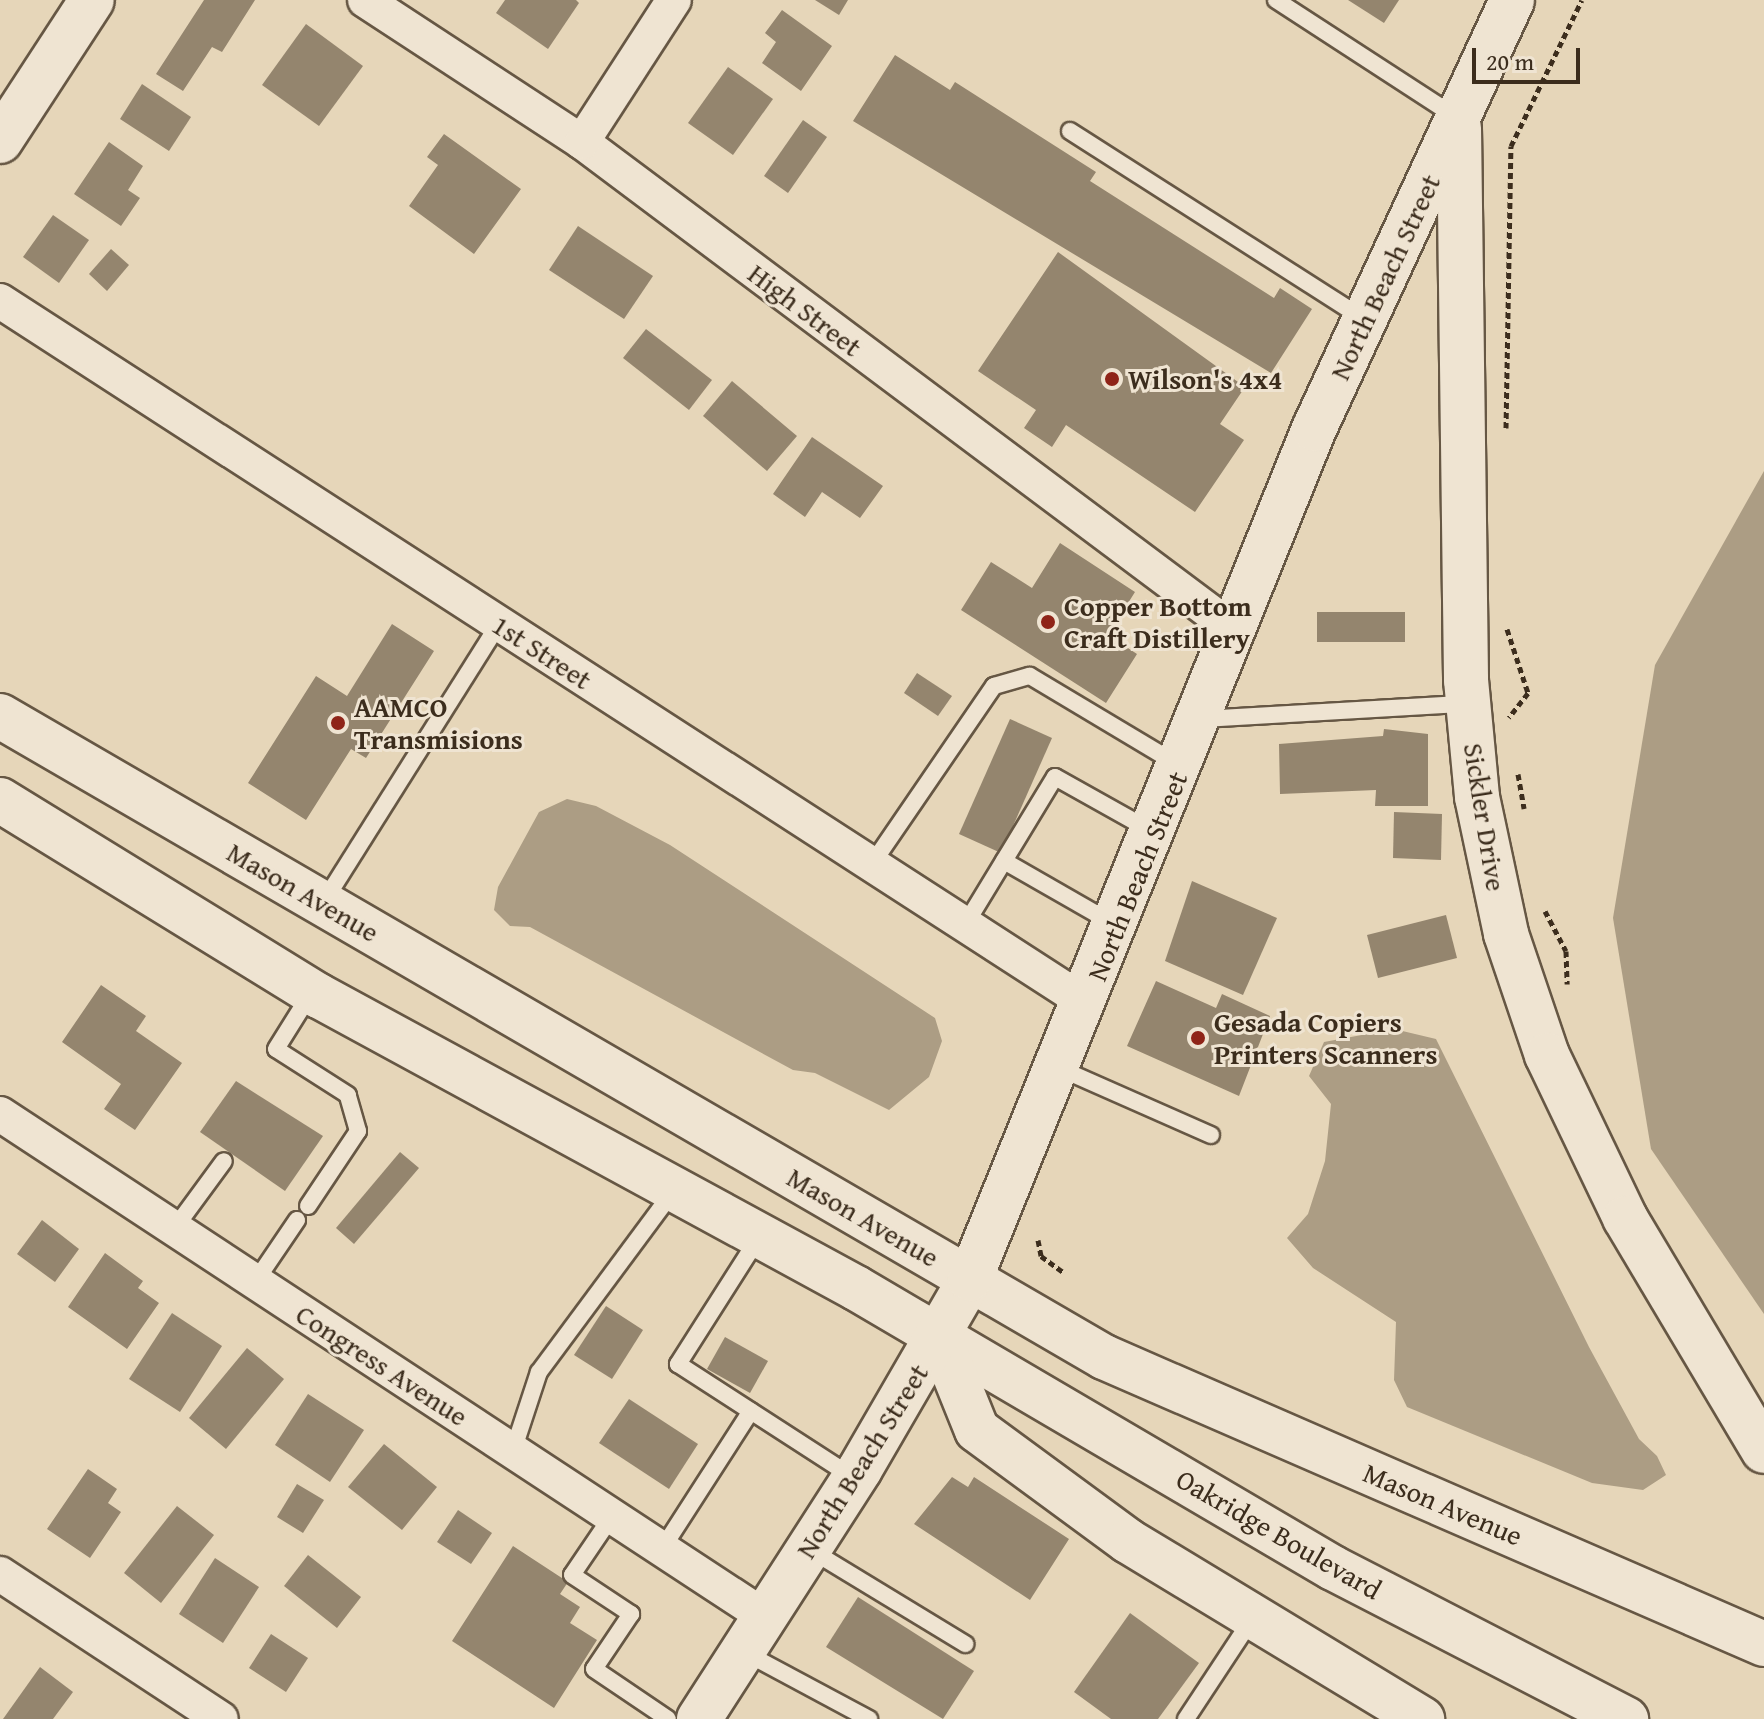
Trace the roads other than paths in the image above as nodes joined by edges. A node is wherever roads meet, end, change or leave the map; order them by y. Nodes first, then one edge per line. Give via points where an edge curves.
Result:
1 (92, 0) edge
2 (365, 0) edge
3 (674, 0) edge
4 (1276, 0) edge
5 (1512, 0) edge
6 (1459, 119) junction
7 (1070, 131) dead end
8 (0, 141) edge
9 (582, 142) junction
10 (0, 301) edge
11 (1365, 320) junction
12 (499, 623) junction
13 (1237, 632) junction
14 (1468, 704) junction
15 (0, 716) edge
16 (1202, 719) junction
17 (1182, 767) junction
18 (0, 800) edge
19 (1155, 832) junction
20 (1004, 861) junction
21 (872, 864) junction
22 (323, 903) junction
23 (965, 925) junction
24 (1117, 925) junction
25 (312, 991) junction
26 (1085, 1002) junction
27 (1058, 1068) junction
28 (0, 1114) edge
29 (1211, 1135) dead end
30 (224, 1161) dead end
31 (675, 1189) junction
32 (308, 1206) dead end
33 (297, 1220) dead end
34 (174, 1229) junction
35 (760, 1235) junction
36 (970, 1279) junction
37 (255, 1282) junction
38 (939, 1336) junction
39 (751, 1411) junction
40 (513, 1451) junction
41 (1764, 1451) edge
42 (854, 1478) junction
43 (612, 1516) junction
44 (808, 1548) junction
45 (662, 1549) junction
46 (0, 1574) edge
47 (1253, 1618) junction
48 (753, 1633) junction
49 (965, 1644) dead end
50 (1764, 1644) edge
51 (1405, 1713) edge
52 (221, 1719) edge
53 (668, 1719) edge
54 (699, 1719) edge
55 (869, 1719) edge
56 (1186, 1719) edge
57 (1626, 1719) edge

1 - 8 street
2 - 9 street, High Street
3 - 9 street
4 - 6 lane
5 - 6 street, North Beach Street
6 - 11 street, North Beach Street
6 - 14 street, Sickler Drive
7 - 11 lane
9 - 13 street, High Street
10 - 12 street, 1st Street
11 - 13 street, North Beach Street via 1314,429
12 - 21 street, 1st Street
12 - 22 lane
13 - 16 street, North Beach Street
14 - 16 lane
14 - 41 street, Sickler Drive via 1477,797 1506,934 1547,1055 1625,1218
15 - 22 street, Mason Avenue
16 - 17 street, North Beach Street
17 - 19 street, North Beach Street
17 - 21 lane via 1030,676 994,686
18 - 25 street
19 - 20 lane via 1055,777
19 - 24 street, North Beach Street
20 - 23 lane
20 - 24 lane
21 - 23 street, 1st Street
22 - 36 street, Mason Avenue
23 - 26 street, 1st Street
24 - 26 street, North Beach Street
25 - 31 street
25 - 32 lane via 276,1049 348,1095 358,1131
26 - 27 street, North Beach Street
27 - 29 lane
27 - 36 street, North Beach Street
28 - 34 street, Congress Avenue
30 - 34 lane
31 - 35 street
31 - 40 lane via 539,1372
33 - 37 lane
34 - 37 street, Congress Avenue
35 - 38 street
35 - 39 lane via 678,1364
36 - 38 street, North Beach Street
36 - 50 street, Mason Avenue via 1104,1357
37 - 40 street, Congress Avenue
38 - 42 street, North Beach Street
38 - 47 street via 977,1430 1128,1541
38 - 57 street, Oakridge Boulevard via 1333,1568
39 - 42 lane
39 - 45 lane
40 - 43 street, Congress Avenue
42 - 44 street, North Beach Street
43 - 45 street, Congress Avenue
43 - 53 lane via 572,1575 631,1614 594,1669
44 - 48 street, North Beach Street
44 - 49 lane
45 - 48 street, Congress Avenue
46 - 52 street
47 - 51 street
47 - 56 lane
48 - 54 street, North Beach Street
48 - 55 lane

